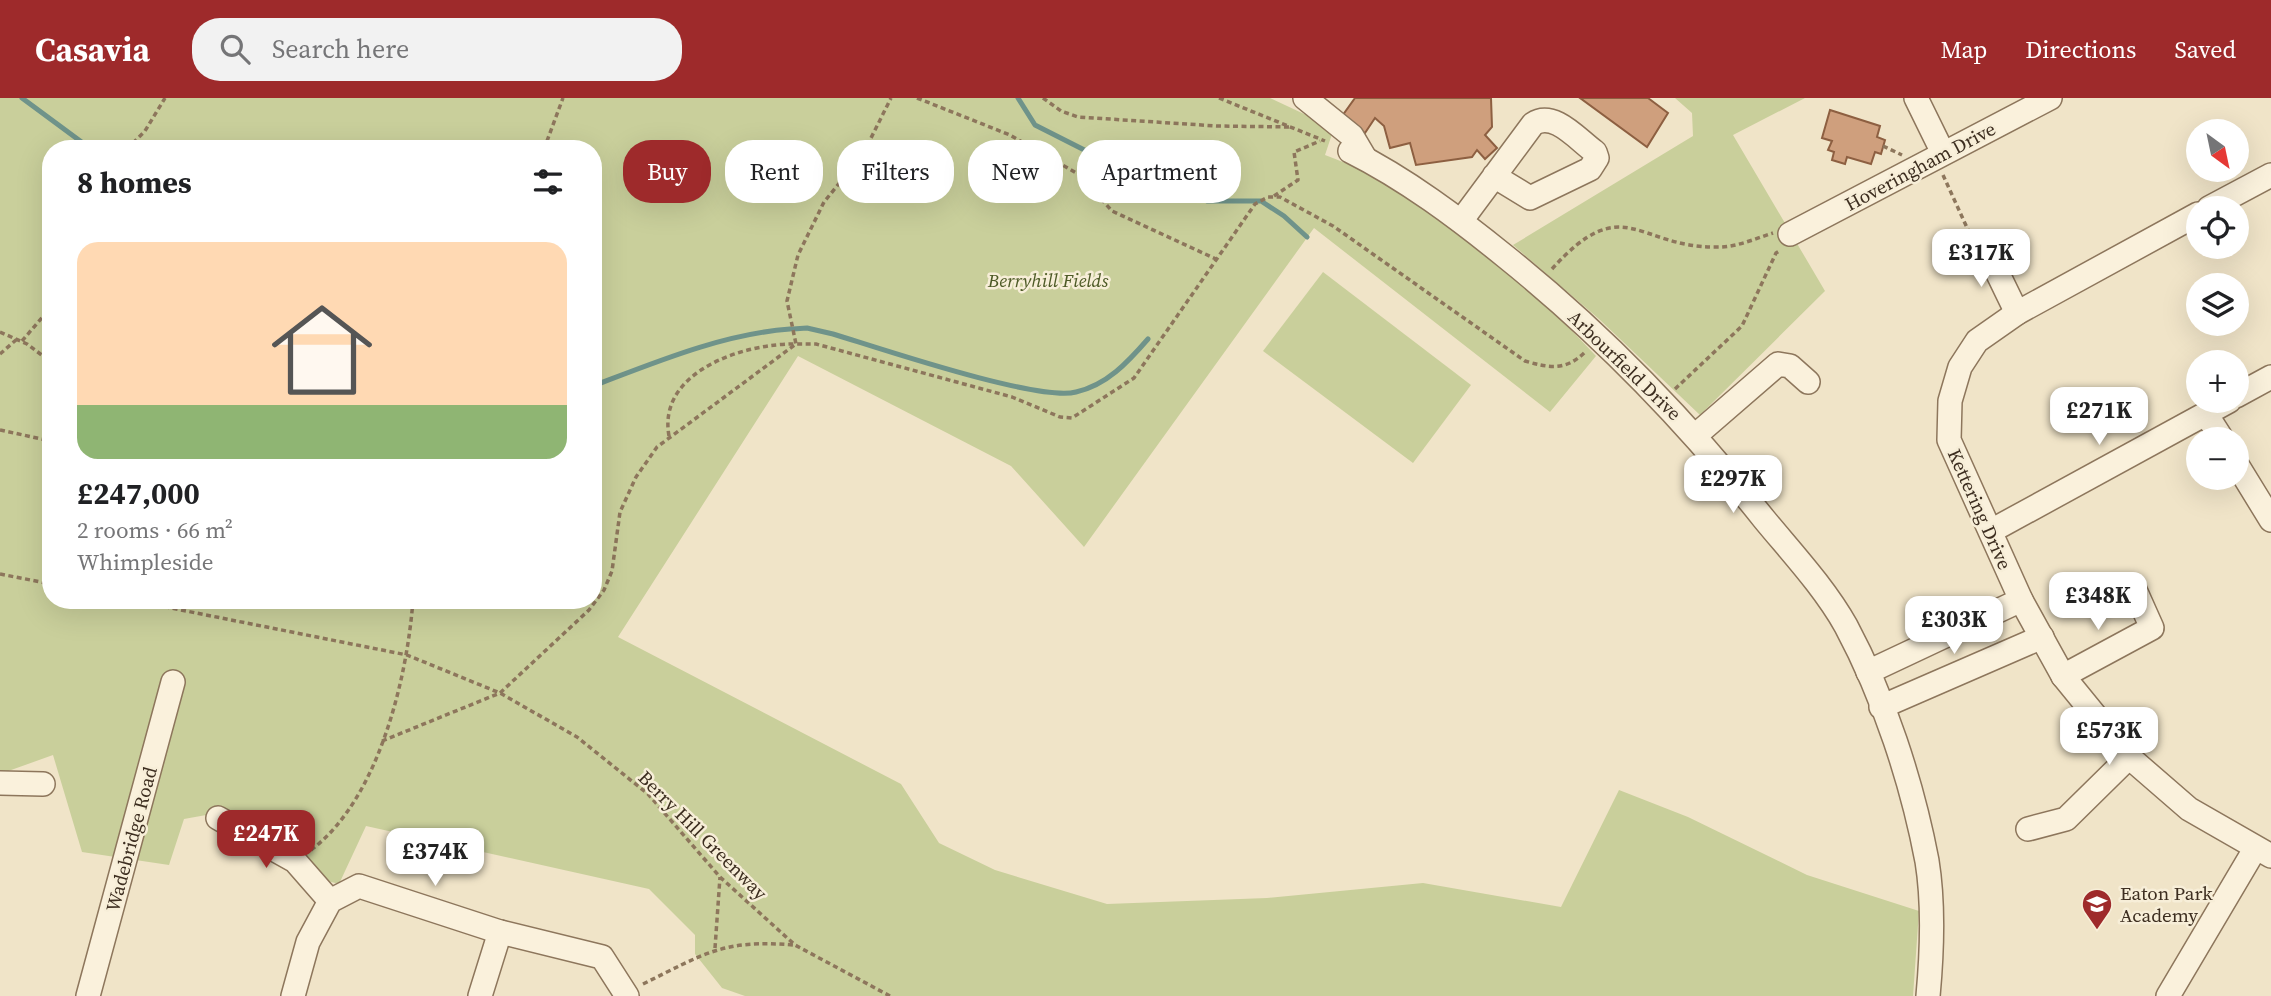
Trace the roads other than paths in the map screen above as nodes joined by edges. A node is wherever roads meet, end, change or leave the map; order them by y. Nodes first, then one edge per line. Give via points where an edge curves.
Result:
1 (1305, 98) edge
2 (1916, 98) edge
3 (2050, 98) edge
4 (1939, 155) junction
5 (2271, 175) edge
6 (1494, 176) dead end
7 (2232, 196) edge
8 (1461, 221) junction
9 (2186, 221) edge
10 (1790, 233) road end
11 (1983, 245) road end
12 (2017, 313) junction
13 (2271, 377) edge
14 (1808, 382) dead end
15 (2249, 389) edge
16 (2206, 414) joint
17 (2214, 427) edge
18 (1696, 435) junction
19 (2249, 484) edge
20 (2271, 520) edge
21 (1991, 531) junction
22 (2135, 590) dead end
23 (2021, 600) junction
24 (2042, 637) junction
25 (1868, 673) junction
26 (2063, 676) junction
27 (173, 682) dead end
28 (1881, 707) junction
29 (2129, 757) junction
30 (0, 783) edge
31 (43, 784) dead end
32 (218, 818) dead end
33 (2028, 830) dead end
34 (2263, 853) edge
35 (330, 901) junction
36 (500, 932) junction
37 (626, 994) edge
38 (88, 996) edge
39 (293, 996) edge
40 (480, 996) edge
41 (1928, 996) edge
42 (2168, 996) edge

1 - 8 street, Arbourfield Drive via 1353,136 1357,155
2 - 4 street
3 - 4 street, Hoveringham Drive
4 - 10 street, Hoveringham Drive
5 - 7 street
6 - 8 street
8 - 18 street, Arbourfield Drive via 1600,337
9 - 12 street, Kettering Drive
11 - 12 street
12 - 21 street, Kettering Drive via 1977,341 1960,367 1950,401 1949,440
13 - 15 street
14 - 18 street via 1790,366 1778,364
16 - 17 street
16 - 21 street
18 - 25 street, Arbourfield Drive via 1814,580 1844,624
19 - 20 street
21 - 23 street, Kettering Drive
22 - 26 street via 2152,628
23 - 24 street, Kettering Drive
23 - 25 street
24 - 26 street, Kettering Drive
24 - 28 street
25 - 28 street, Arbourfield Drive
26 - 29 street, Kettering Drive
27 - 38 street, Wadebridge Road
28 - 41 street, Arbourfield Drive via 1901,762 1927,863
29 - 33 street via 2066,818
29 - 34 street, Kettering Drive via 2189,809
30 - 31 street
32 - 35 street via 295,861
34 - 42 street
35 - 36 street via 359,886
35 - 39 street via 308,942
36 - 37 street via 602,957
36 - 40 street

